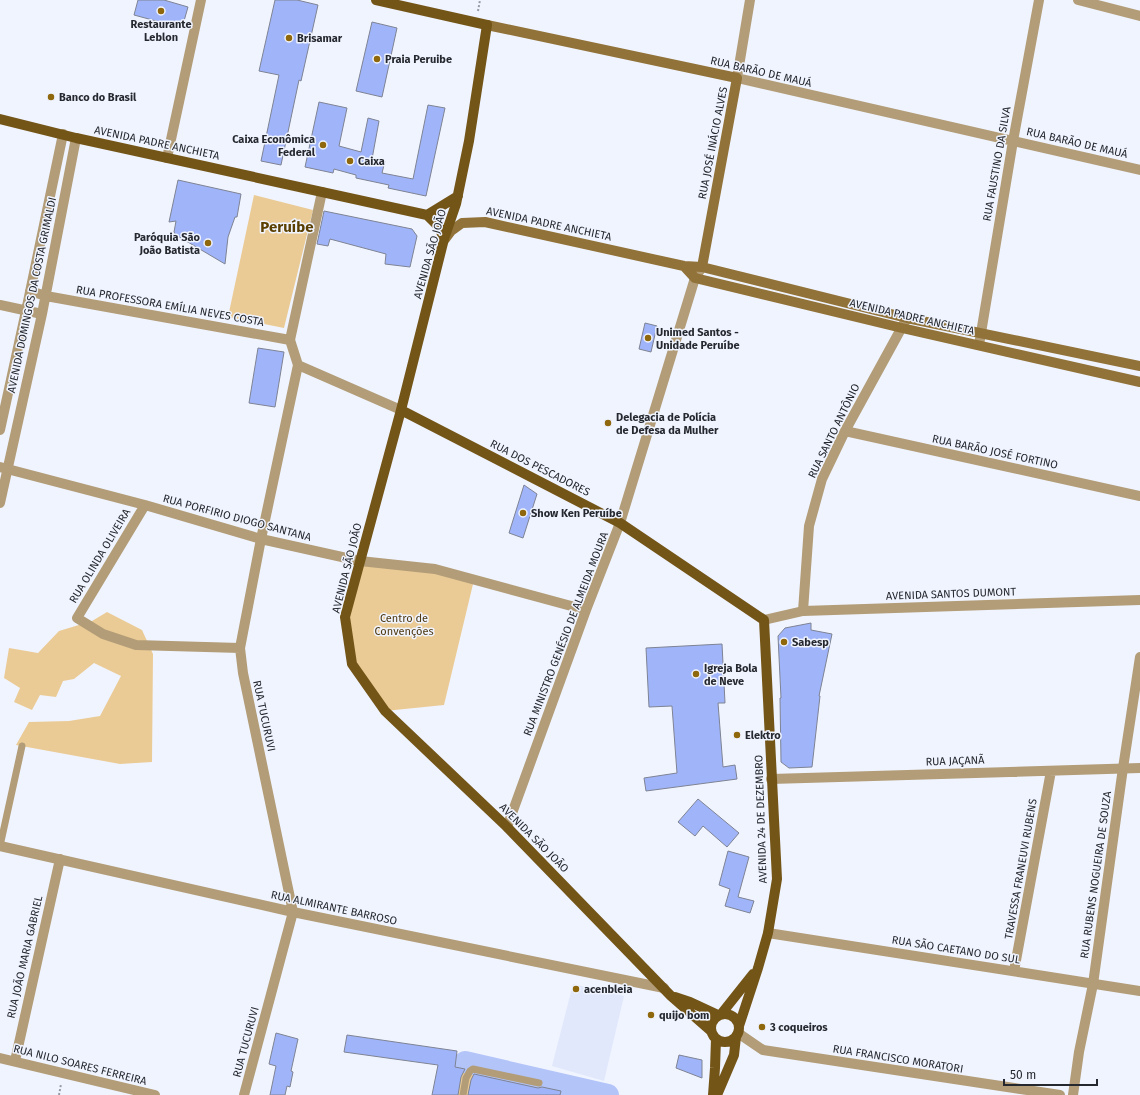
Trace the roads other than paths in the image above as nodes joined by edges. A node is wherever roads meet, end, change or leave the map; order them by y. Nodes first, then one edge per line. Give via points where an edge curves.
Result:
1 (201, 0) edge
2 (376, 0) edge
3 (750, 0) edge
4 (1038, 0) edge
5 (1078, 0) edge
6 (1140, 16) edge
7 (486, 25) junction
8 (737, 78) junction
9 (0, 120) edge
10 (63, 134) junction
11 (76, 138) junction
12 (1013, 141) junction
13 (167, 158) junction
14 (1140, 170) edge
15 (322, 192) junction
16 (458, 196) junction
17 (427, 215) junction
18 (444, 239) junction
19 (684, 266) junction
20 (702, 267) junction
21 (695, 278) junction
22 (30, 292) junction
23 (46, 296) junction
24 (0, 305) edge
25 (26, 311) junction
26 (42, 314) junction
27 (907, 318) junction
28 (902, 328) junction
29 (980, 333) junction
30 (290, 340) junction
31 (979, 345) junction
32 (298, 365) junction
33 (1140, 366) edge
34 (1140, 382) edge
35 (401, 410) junction
36 (0, 430) edge
37 (845, 431) junction
38 (4, 468) edge
39 (1140, 496) edge
40 (0, 503) edge
41 (145, 505) junction
42 (620, 524) junction
43 (261, 539) junction
44 (360, 561) junction
45 (1140, 600) edge
46 (586, 610) junction
47 (803, 611) junction
48 (764, 620) junction
49 (240, 648) junction
50 (1140, 657) edge
51 (22, 746) dead end
52 (1123, 768) junction
53 (1140, 768) edge
54 (1051, 770) junction
55 (772, 779) junction
56 (508, 827) junction
57 (0, 846) edge
58 (60, 859) junction
59 (293, 912) junction
60 (768, 933) junction
61 (758, 968) junction
62 (1014, 971) junction
63 (1093, 984) junction
64 (1140, 991) edge
65 (667, 992) junction
66 (720, 1014) junction
67 (738, 1032) junction
68 (713, 1035) junction
69 (0, 1058) edge
70 (15, 1061) junction
71 (539, 1083) dead end
72 (155, 1095) edge
73 (244, 1095) edge
74 (463, 1095) edge
75 (713, 1095) edge
76 (717, 1095) edge
77 (1060, 1095) edge
78 (1073, 1095) edge

1 - 13 street
2 - 7 main road, RUA BARÃO DE MAUÁ
3 - 8 street, RUA JOSÉ INÁCIO ALVES
4 - 12 street, RUA FAUSTINO DA SILVA
5 - 6 street
7 - 8 main road, RUA BARÃO DE MAUÁ
7 - 16 main road, AVENIDA SÃO JOÃO
8 - 12 street, RUA BARÃO DE MAUÁ
8 - 20 main road, RUA JOSÉ INÁCIO ALVES
9 - 10 main road, AVENIDA PADRE ANCHIETA
10 - 11 main road, AVENIDA PADRE ANCHIETA
10 - 22 street, AVENIDA DOMINGOS DA COSTA GRIMALDI
11 - 13 main road, AVENIDA PADRE ANCHIETA
11 - 23 street, AVENIDA DOMINGOS DA COSTA GRIMALDI
12 - 14 street, RUA BARÃO DE MAUÁ
12 - 29 street, RUA FAUSTINO DA SILVA
13 - 15 main road, AVENIDA PADRE ANCHIETA
15 - 17 main road, AVENIDA PADRE ANCHIETA
15 - 30 street
16 - 17 main road
16 - 18 main road, AVENIDA SÃO JOÃO
17 - 18 main road via 439,227
18 - 19 main road, AVENIDA PADRE ANCHIETA via 462,223 485,222
18 - 35 main road, AVENIDA SÃO JOÃO
19 - 20 main road, AVENIDA PADRE ANCHIETA
19 - 21 main road
20 - 21 street, RUA MINISTRO GENÉSIO DE ALMEIDA MOURA
20 - 27 main road, AVENIDA PADRE ANCHIETA
21 - 28 main road, AVENIDA PADRE ANCHIETA
21 - 42 street, RUA MINISTRO GENÉSIO DE ALMEIDA MOURA
22 - 23 street, RUA PROFESSORA EMÍLIA NEVES COSTA
22 - 25 street, AVENIDA DOMINGOS DA COSTA GRIMALDI
23 - 26 street, AVENIDA DOMINGOS DA COSTA GRIMALDI
23 - 30 street, RUA PROFESSORA EMÍLIA NEVES COSTA
24 - 25 street
25 - 26 street
25 - 36 street, AVENIDA DOMINGOS DA COSTA GRIMALDI
26 - 38 street, AVENIDA DOMINGOS DA COSTA GRIMALDI
27 - 28 street, RUA SANTO ANTÔNIO
27 - 29 main road, AVENIDA PADRE ANCHIETA
28 - 31 main road, AVENIDA PADRE ANCHIETA
28 - 37 street, RUA SANTO ANTÔNIO
29 - 31 street, RUA FAUSTINO DA SILVA
29 - 33 main road, AVENIDA PADRE ANCHIETA
30 - 32 street, RUA TUCURUVI
31 - 34 main road, AVENIDA PADRE ANCHIETA
32 - 35 street
32 - 43 street, RUA TUCURUVI
35 - 42 main road, RUA DOS PESCADORES
35 - 44 main road, AVENIDA SÃO JOÃO
37 - 39 street, RUA BARÃO JOSÉ FORTINO
37 - 47 street, RUA SANTO ANTÔNIO via 822,479 809,526
38 - 40 street, AVENIDA DOMINGOS DA COSTA GRIMALDI
38 - 41 street, RUA PORFIRIO DIOGO SANTANA
41 - 43 street, RUA PORFIRIO DIOGO SANTANA
41 - 49 street, RUA OLINDA OLIVEIRA via 77,618 104,634 136,644
42 - 46 street, RUA MINISTRO GENÉSIO DE ALMEIDA MOURA
42 - 48 main road, RUA DOS PESCADORES
43 - 44 street, RUA PORFIRIO DIOGO SANTANA
43 - 49 street, RUA TUCURUVI
44 - 46 street, RUA PORFIRIO DIOGO SANTANA via 435,569
44 - 56 main road, AVENIDA SÃO JOÃO via 345,617 352,664 385,712
45 - 47 street, AVENIDA SANTOS DUMONT
46 - 56 street, RUA MINISTRO GENÉSIO DE ALMEIDA MOURA
47 - 48 street, AVENIDA SANTOS DUMONT
48 - 55 main road, AVENIDA 24 DE DEZEMBRO
49 - 59 street, RUA TUCURUVI
50 - 52 street, RUA RUBENS NOGUEIRA DE SOUZA
51 - 57 lane
52 - 53 street, RUA JAÇANÃ
52 - 54 street, RUA JAÇANÃ
52 - 63 street, RUA RUBENS NOGUEIRA DE SOUZA
54 - 55 street, RUA JAÇANÃ
54 - 62 street, TRAVESSA FRANEUVI RUBENS
55 - 60 main road, AVENIDA 24 DE DEZEMBRO via 777,880
56 - 65 main road, AVENIDA SÃO JOÃO
57 - 58 street, RUA ALMIRANTE BARROSO
58 - 59 street, RUA ALMIRANTE BARROSO
58 - 70 street, RUA JOÃO MARIA GABRIEL
59 - 65 street, RUA ALMIRANTE BARROSO
59 - 73 street, RUA TUCURUVI
60 - 61 main road, AVENIDA 24 DE DEZEMBRO
60 - 62 street, RUA SÃO CAETANO DO SUL
61 - 66 main road, AVENIDA 24 DE DEZEMBRO
61 - 67 main road, AVENIDA 24 DE DEZEMBRO
62 - 63 street, RUA SÃO CAETANO DO SUL
63 - 64 street, RUA SÃO CAETANO DO SUL
63 - 78 street, RUA RUBENS NOGUEIRA DE SOUZA
65 - 66 main road
65 - 68 main road, AVENIDA SÃO JOÃO
66 - 67 main road via 727,1013 735,1018 738,1022
66 - 68 main road via 711,1022
67 - 68 main road via 733,1040 728,1042 720,1042
67 - 76 main road, AVENIDA 24 DE DEZEMBRO via 734,1055
67 - 77 street, RUA FRANCISCO MORATORI via 763,1050
68 - 75 main road
69 - 70 street, RUA NILO SOARES FERREIRA
70 - 72 street, RUA NILO SOARES FERREIRA
71 - 74 lane via 473,1069 466,1078

